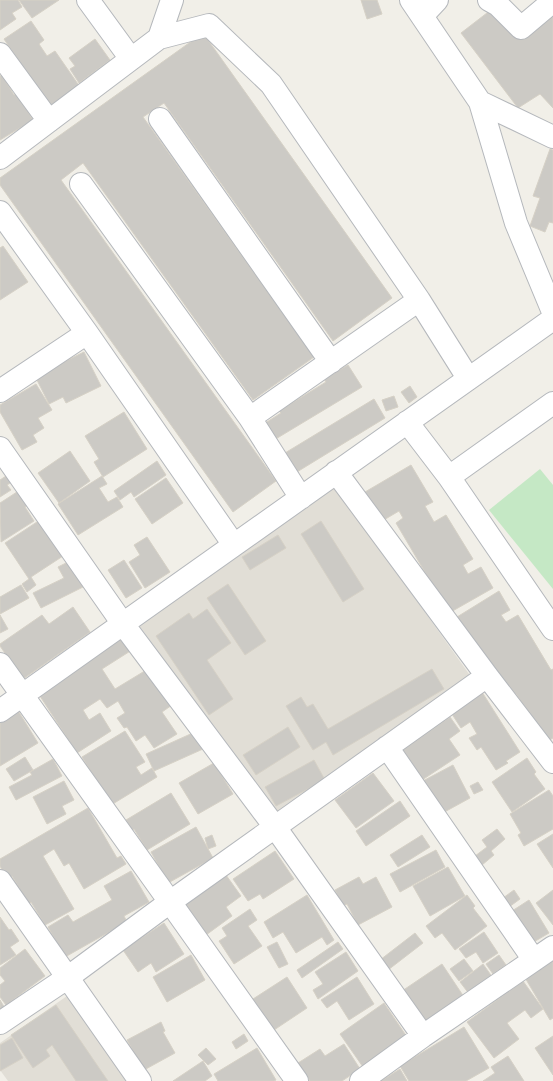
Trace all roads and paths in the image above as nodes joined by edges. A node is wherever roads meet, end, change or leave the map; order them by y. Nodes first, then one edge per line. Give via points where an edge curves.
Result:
1 (88, 0) edge
2 (172, 0) edge
3 (437, 0) edge
4 (553, 1) edge
5 (497, 2) edge
6 (417, 8) edge
7 (159, 38) junction
8 (0, 54) edge
9 (131, 59) junction
10 (480, 102) junction
11 (160, 119) dead end
12 (49, 121) junction
13 (553, 137) edge
14 (0, 158) edge
15 (81, 184) dead end
16 (4, 225) edge
17 (419, 300) junction
18 (553, 312) edge
19 (553, 319) edge
20 (87, 333) junction
21 (331, 362) junction
22 (468, 378) junction
23 (0, 391) edge
24 (553, 403) edge
25 (250, 418) junction
26 (407, 422) junction
27 (0, 448) edge
28 (336, 472) junction
29 (449, 477) junction
30 (301, 498) junction
31 (234, 546) junction
32 (123, 624) junction
33 (552, 624) edge
34 (0, 664) edge
35 (487, 676) junction
36 (23, 695) junction
37 (0, 711) edge
38 (387, 748) junction
39 (553, 762) edge
40 (275, 827) junction
41 (0, 881) edge
42 (170, 902) junction
43 (553, 947) edge
44 (534, 960) junction
45 (67, 978) junction
46 (0, 1023) edge
47 (423, 1036) junction
48 (140, 1081) edge
49 (297, 1081) edge
50 (361, 1081) edge

1 - 9 street
2 - 7 street
3 - 6 street
4 - 5 street via 521,28
6 - 10 street
7 - 9 street
7 - 17 street via 209,25 271,84
8 - 12 street
9 - 12 street
10 - 13 street
10 - 18 street via 516,223
11 - 21 street
12 - 14 street
15 - 25 street
16 - 20 street
17 - 21 street
17 - 22 street
19 - 22 street
20 - 23 street
20 - 31 street
21 - 25 street
22 - 26 street
24 - 29 street
25 - 30 street
26 - 28 street
26 - 29 street
27 - 32 street
28 - 30 street
28 - 35 street
29 - 33 street
30 - 31 street
31 - 32 street
32 - 36 street
32 - 40 street
34 - 36 street
35 - 38 street
35 - 39 street
36 - 37 street
36 - 42 street
38 - 40 street
38 - 44 street
40 - 42 street
40 - 47 street
41 - 45 street
42 - 45 street
42 - 49 street
43 - 44 street
44 - 47 street
45 - 46 street
45 - 48 street
47 - 50 street

